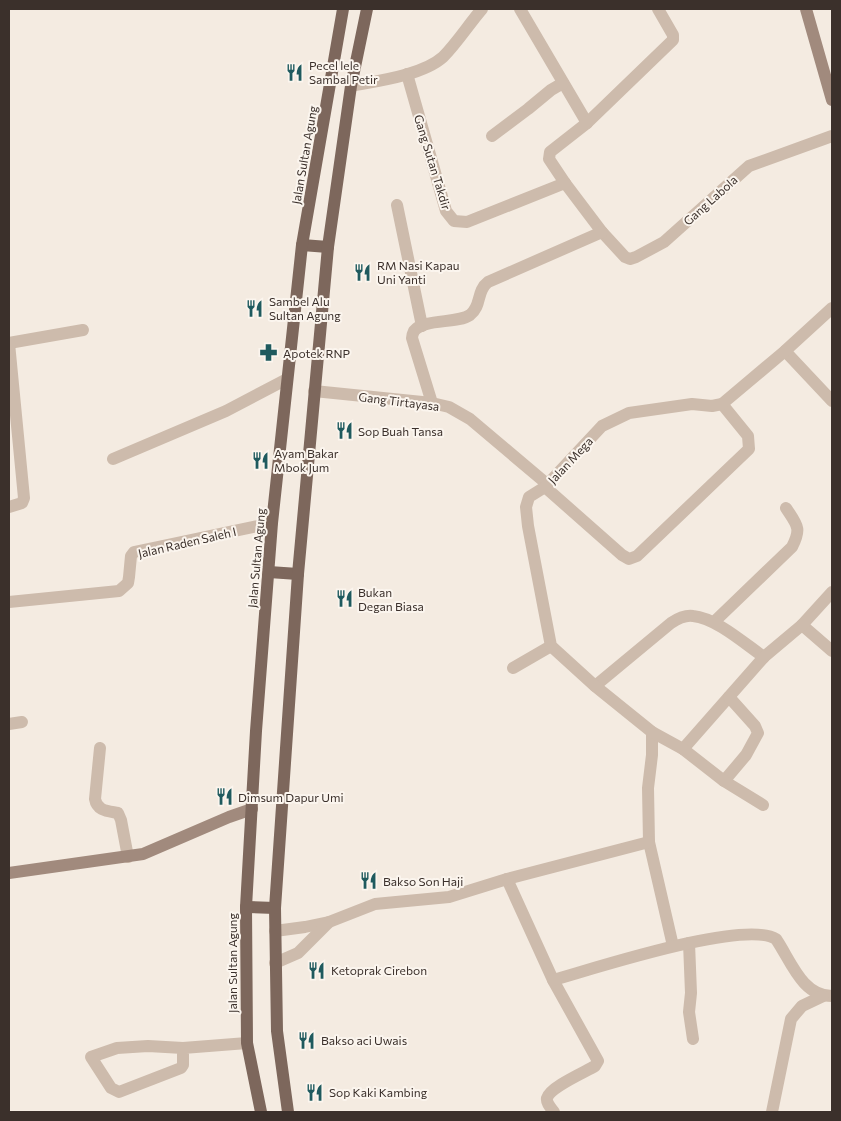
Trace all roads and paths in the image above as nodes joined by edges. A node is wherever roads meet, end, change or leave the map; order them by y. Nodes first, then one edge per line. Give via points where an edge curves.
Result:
1 (343, 9) edge
2 (367, 9) edge
3 (482, 9) edge
4 (520, 9) edge
5 (658, 9) edge
6 (806, 9) edge
7 (407, 74) junction
8 (563, 83) junction
9 (352, 86) junction
10 (832, 100) edge
11 (587, 123) junction
12 (492, 136) dead end
13 (832, 136) edge
14 (565, 183) junction
15 (397, 205) dead end
16 (602, 232) junction
17 (302, 245) junction
18 (328, 247) junction
19 (832, 308) edge
20 (422, 326) junction
21 (83, 330) dead end
22 (9, 343) edge
23 (785, 351) junction
24 (287, 379) junction
25 (314, 392) junction
26 (832, 401) edge
27 (432, 403) junction
28 (722, 404) junction
29 (113, 459) dead end
30 (546, 486) junction
31 (9, 507) edge
32 (786, 508) dead end
33 (272, 523) junction
34 (269, 572) junction
35 (298, 574) junction
36 (832, 592) edge
37 (9, 602) edge
38 (714, 622) junction
39 (802, 625) junction
40 (551, 646) junction
41 (832, 651) edge
42 (764, 657) junction
43 (513, 668) dead end
44 (595, 686) junction
45 (729, 697) junction
46 (652, 732) junction
47 (100, 748) dead end
48 (683, 749) junction
49 (724, 781) junction
50 (763, 805) dead end
51 (252, 809) junction
52 (649, 842) junction
53 (128, 857) junction
54 (9, 873) edge
55 (507, 879) junction
56 (246, 907) junction
57 (275, 908) junction
58 (329, 922) junction
59 (275, 931) junction
60 (689, 943) junction
61 (673, 946) junction
62 (275, 963) junction
63 (553, 980) junction
64 (827, 996) edge
65 (693, 1039) dead end
66 (247, 1043) junction
67 (184, 1048) junction
68 (261, 1112) edge
69 (288, 1112) edge
70 (554, 1112) edge
71 (772, 1112) edge

1 - 17 main road, Jalan Sultan Agung
2 - 9 main road
3 - 7 street via 444,56
4 - 8 street
5 - 11 street via 673,40
6 - 10 street
7 - 9 street
7 - 14 street, Gang Sutan Takdir via 446,211 454,221 467,222
8 - 11 street
8 - 12 street
9 - 18 main road
11 - 14 street via 550,152 549,159
13 - 16 street, Gang Labola via 749,166 664,242 630,259
14 - 16 street
15 - 20 street
16 - 20 street via 488,282 480,291 479,305 469,316
17 - 18 main road
17 - 24 main road, Jalan Sultan Agung
18 - 25 main road
19 - 23 street
20 - 27 street via 414,331 412,338
21 - 22 street
22 - 31 street via 24,498 22,503
23 - 26 street
23 - 28 street
24 - 29 street via 226,411
24 - 33 main road, Jalan Sultan Agung
25 - 27 street, Gang Tirtayasa
25 - 35 main road
27 - 30 street, Gang Tirtayasa via 449,407 470,419
28 - 30 street, Jalan Mega via 692,404 629,412 602,426
28 - 30 street, Gang Tirtayasa via 748,436 750,449 637,556 629,558 622,555
30 - 40 street, Jalan Mega via 529,497 526,507
32 - 38 street via 798,526 792,547
33 - 34 main road, Jalan Sultan Agung
33 - 37 street, Jalan Raden Saleh I via 134,552 130,556 128,582 119,591
34 - 35 main road
34 - 51 main road, Jalan Sultan Agung
35 - 57 main road
36 - 39 street
38 - 42 street
38 - 44 street via 692,615 680,618
39 - 41 street
39 - 42 street
40 - 43 street
40 - 44 street
42 - 45 street
44 - 46 street
45 - 48 street
45 - 49 street via 758,733 746,756
46 - 48 street
46 - 52 street
47 - 53 street via 96,804 120,816
48 - 49 street
49 - 50 street
51 - 53 street via 143,854
51 - 56 main road, Jalan Sultan Agung
52 - 55 street
52 - 61 street
53 - 54 street
55 - 58 street via 449,896 375,904
55 - 63 street
56 - 57 main road
56 - 66 main road, Jalan Sultan Agung
57 - 59 main road
58 - 59 street
58 - 62 street via 298,953
59 - 62 main road
60 - 61 street
60 - 64 street via 739,935 771,936 802,981
60 - 65 street via 689,1012
61 - 63 street
62 - 69 main road via 277,1031
63 - 70 street via 598,1061 595,1066 552,1090 547,1102
64 - 71 street via 802,1006 792,1018
66 - 67 street
66 - 68 main road, Jalan Sultan Agung
67 - 67 street via 117,1048 91,1057 111,1088 119,1092 181,1068

